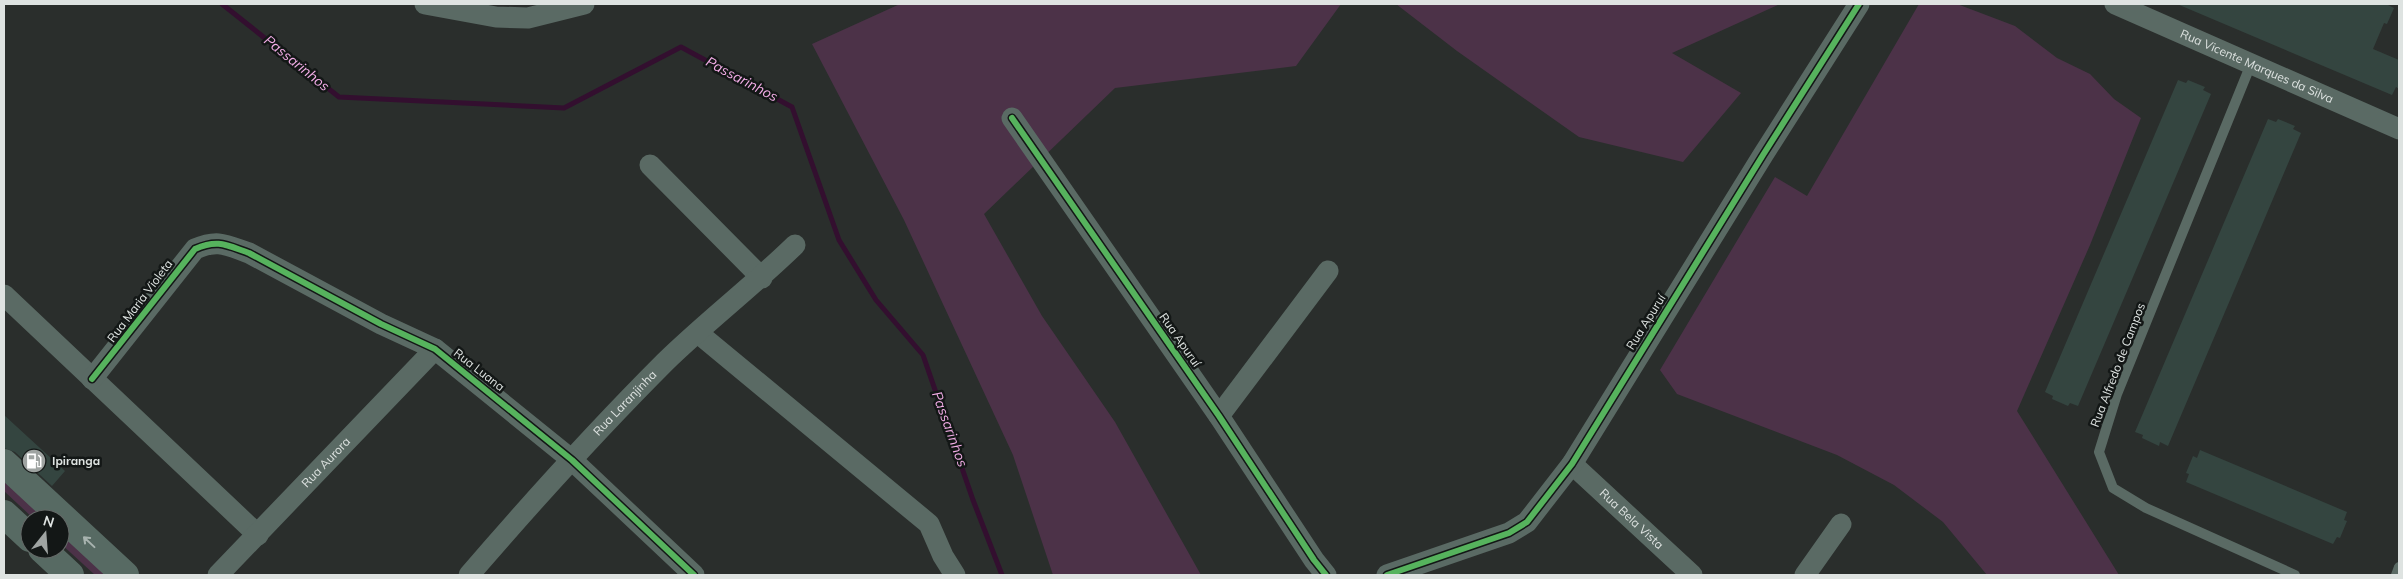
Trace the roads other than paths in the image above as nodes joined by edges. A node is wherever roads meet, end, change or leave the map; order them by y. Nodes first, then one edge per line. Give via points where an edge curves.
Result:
1 (425, 4) edge
2 (584, 4) edge
3 (1859, 4) edge
4 (2115, 4) edge
5 (2251, 64) junction
6 (1012, 118) dead end
7 (2399, 129) edge
8 (650, 165) dead end
9 (211, 243) joint
10 (795, 245) dead end
11 (1328, 271) dead end
12 (762, 278) junction
13 (4, 294) edge
14 (698, 332) junction
15 (435, 349) junction
16 (92, 379) junction
17 (1220, 416) junction
18 (572, 460) junction
19 (4, 463) edge
20 (1572, 464) junction
21 (4, 514) edge
22 (1840, 524) dead end
23 (20, 529) edge
24 (258, 535) junction
25 (53, 559) edge
26 (2399, 567) edge
27 (70, 575) edge
28 (125, 575) edge
29 (218, 575) edge
30 (469, 575) edge
31 (694, 575) edge
32 (955, 575) edge
33 (1326, 575) edge
34 (1386, 575) edge
35 (1692, 575) edge
36 (1805, 575) edge
37 (2295, 575) edge
38 (2396, 575) edge

1 - 2 street via 496,17 528,18
3 - 20 street, Rua Apuruí
4 - 5 street, Rua Vicente Marques da Silva
5 - 7 street, Rua Vicente Marques da Silva
5 - 37 lane, Rua Alfredo de Campos via 2117,394 2099,452 2113,488 2146,508
6 - 17 street, Rua Apuruí
8 - 12 street
9 - 15 street, Rua Luana via 249,253 381,324
9 - 16 street, Rua Maria Violeta via 195,249 180,266 134,330
10 - 12 street, Rua Laranjinha
11 - 17 street
12 - 14 street, Rua Laranjinha
13 - 16 street
14 - 18 street, Rua Laranjinha
14 - 32 street via 929,524 942,556
15 - 18 street, Rua Luana
15 - 24 street, Rua Aurora
16 - 24 street
17 - 33 street, Rua Apuruí
18 - 30 street, Rua Laranjinha
18 - 31 street, Rua Luana
28 -> 19 main road
20 - 34 street, Rua Apuruí via 1527,522 1509,533
20 - 35 street, Rua Bela Vista
21 - 23 main road
22 - 36 street
24 - 29 street, Rua Aurora
25 - 27 main road
26 - 38 lane

